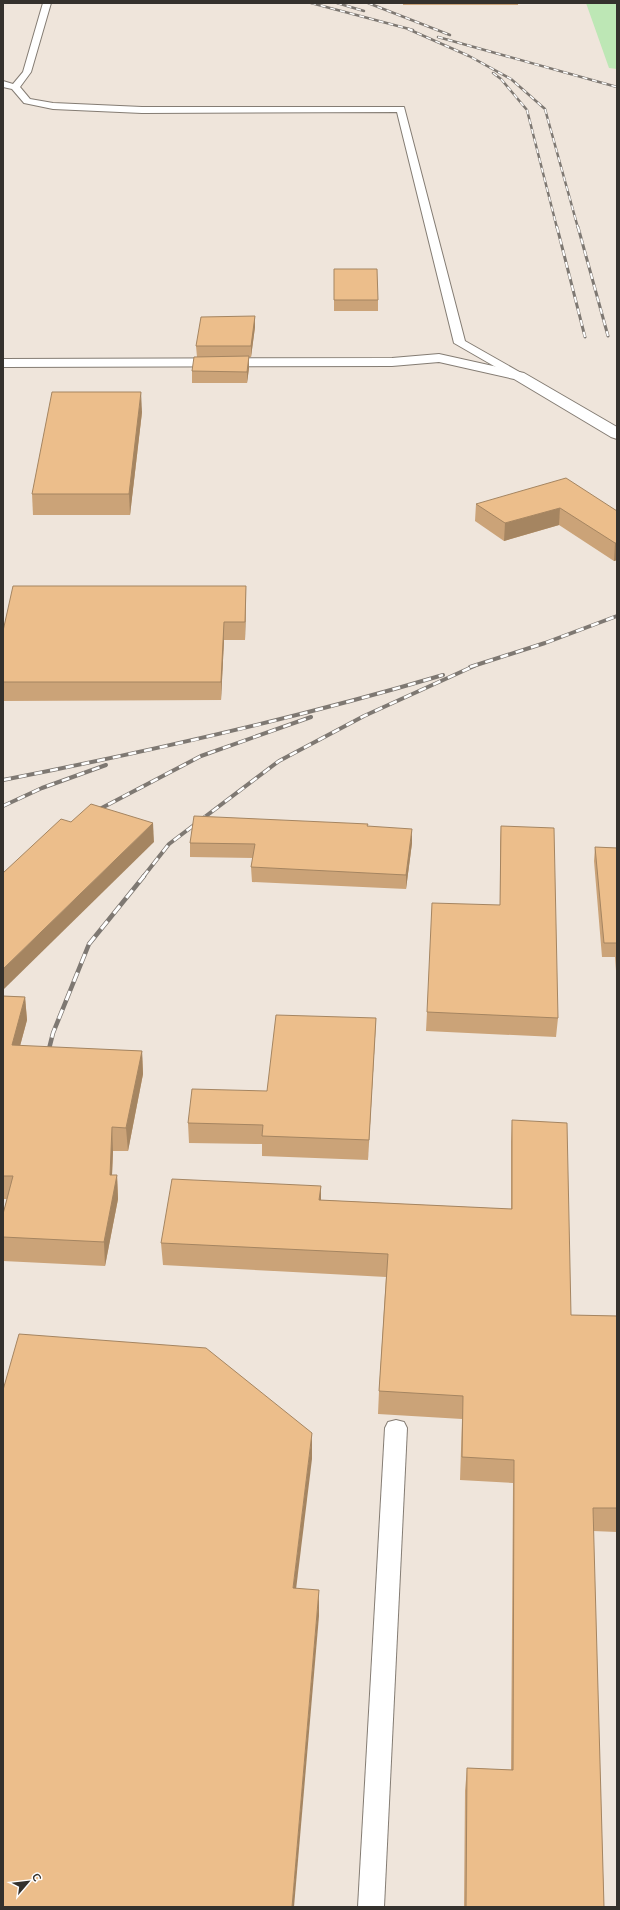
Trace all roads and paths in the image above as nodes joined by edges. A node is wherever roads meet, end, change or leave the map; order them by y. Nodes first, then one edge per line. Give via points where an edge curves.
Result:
1 (47, 3) edge
2 (3, 84) edge
3 (15, 87) junction
4 (3, 363) edge
5 (518, 376) junction
6 (617, 434) edge
7 (396, 1428) dead end
8 (371, 1907) edge

1 - 3 lane via 27,72
2 - 3 lane
3 - 5 lane via 27,101 53,106 142,110 401,109 460,343
4 - 5 street via 392,362 439,358
5 - 6 street
7 - 8 lane

